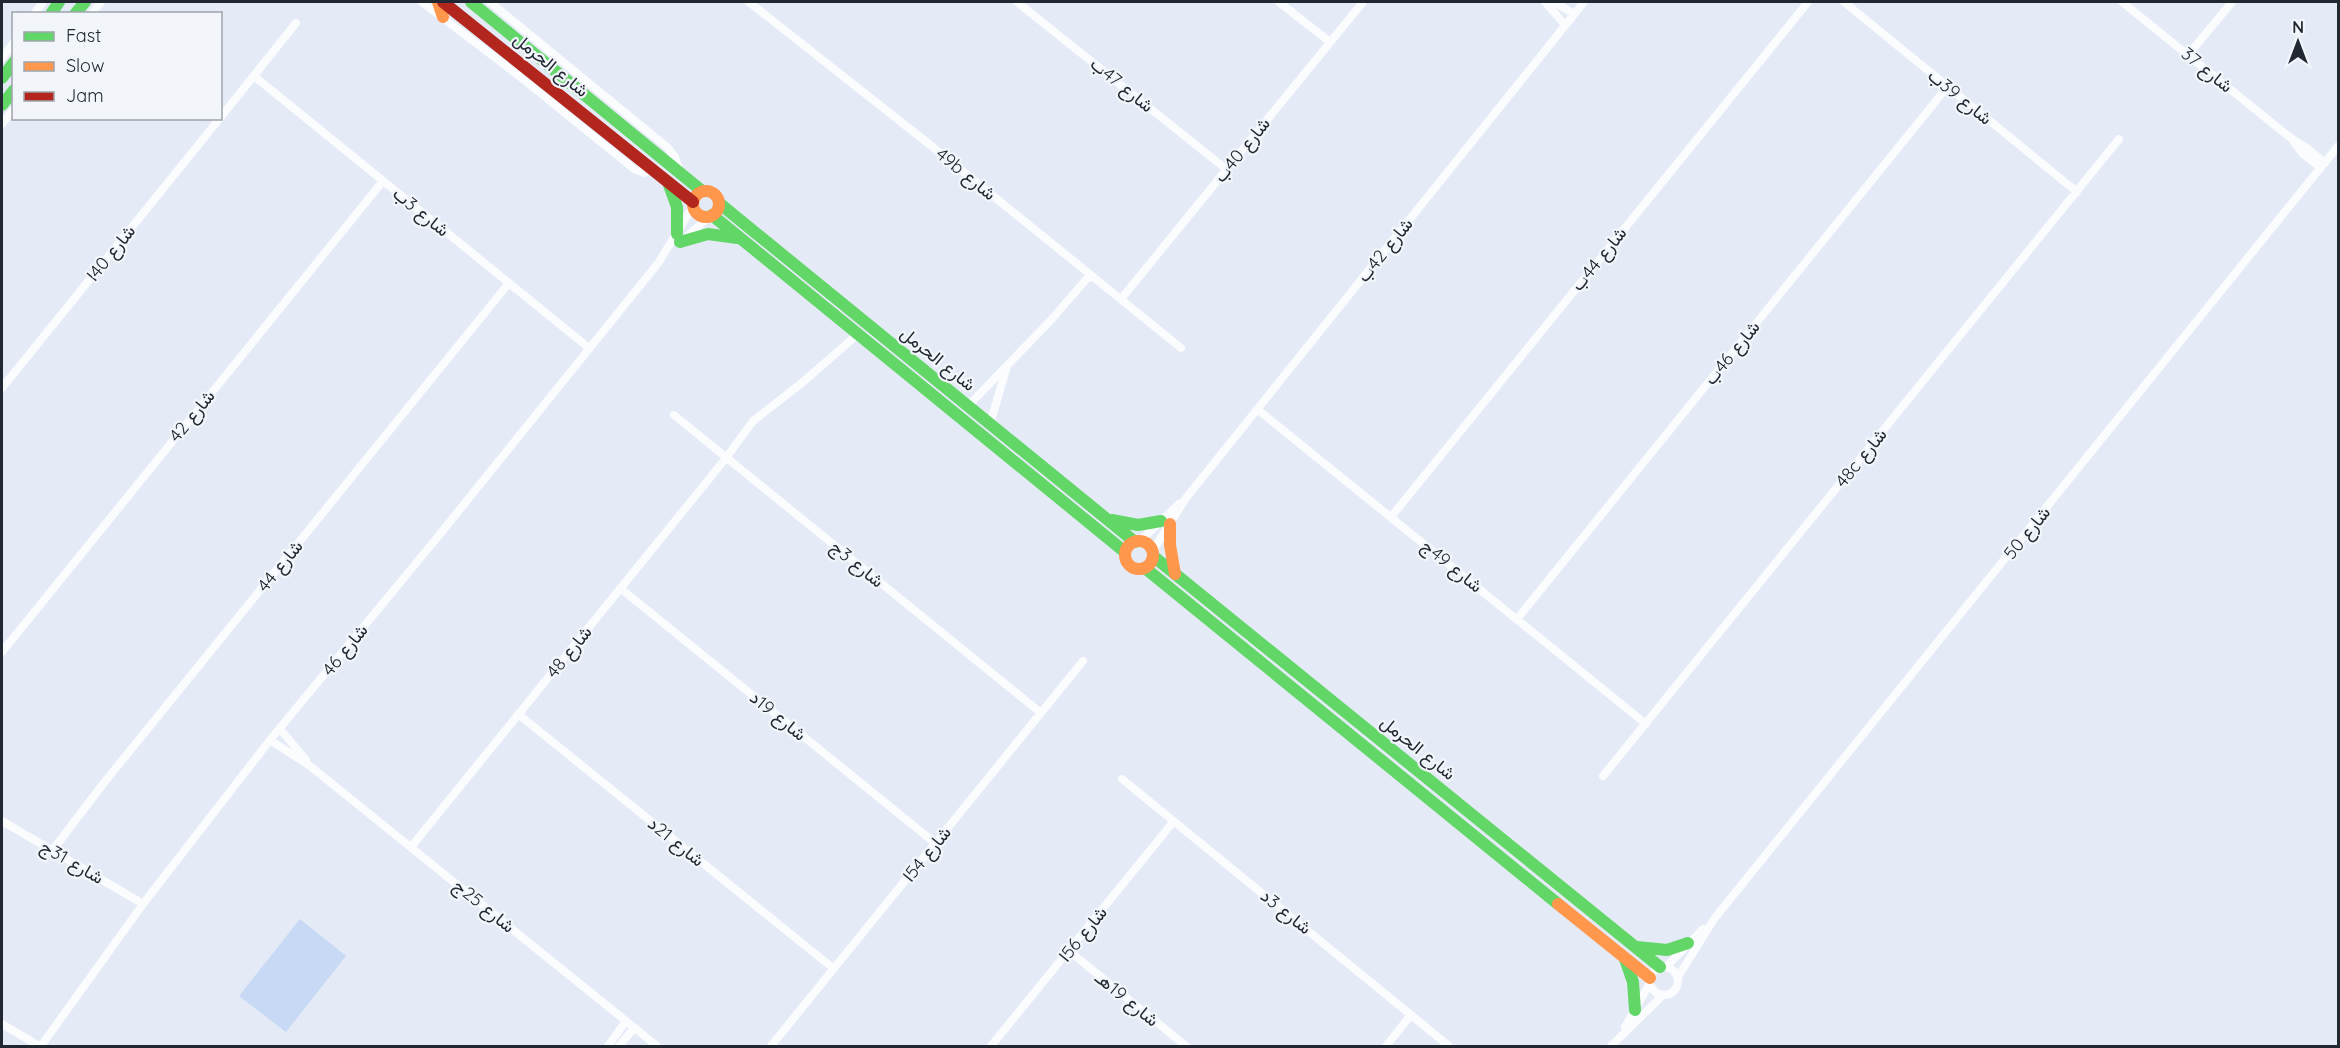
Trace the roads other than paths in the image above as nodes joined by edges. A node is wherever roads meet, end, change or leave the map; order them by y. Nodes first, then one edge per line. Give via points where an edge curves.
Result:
1 (422, 2) edge
2 (438, 2) edge
3 (443, 2) edge
4 (471, 2) edge
5 (490, 2) edge
6 (748, 2) edge
7 (1017, 2) edge
8 (1279, 2) edge
9 (1363, 2) edge
10 (1545, 2) edge
11 (1554, 2) edge
12 (1584, 2) edge
13 (1808, 2) edge
14 (1844, 2) edge
15 (2122, 2) edge
16 (2232, 2) edge
17 (1574, 14) junction
18 (442, 17) junction
19 (296, 23) dead end
20 (1565, 25) junction
21 (1330, 42) junction
22 (12, 45) edge
23 (2188, 55) junction
24 (2, 58) edge
25 (12, 65) edge
26 (254, 76) junction
27 (2, 78) edge
28 (1948, 86) junction
29 (12, 92) edge
30 (2, 105) edge
31 (12, 112) edge
32 (222, 116) edge
33 (218, 120) edge
34 (2, 124) edge
35 (2119, 139) dead end
36 (2338, 146) edge
37 (2323, 166) junction
38 (1226, 169) junction
39 (655, 170) junction
40 (681, 174) junction
41 (382, 181) junction
42 (667, 181) junction
43 (702, 191) junction
44 (2077, 192) junction
45 (719, 203) junction
46 (693, 204) junction
47 (711, 216) junction
48 (679, 238) junction
49 (742, 239) junction
50 (1090, 274) junction
51 (509, 283) junction
52 (1121, 299) junction
53 (858, 334) junction
54 (589, 348) junction
55 (1181, 348) dead end
56 (1008, 363) junction
57 (2, 388) edge
58 (967, 407) junction
59 (1257, 409) junction
60 (674, 416) dead end
61 (990, 424) junction
62 (726, 458) junction
63 (1391, 517) junction
64 (1106, 518) junction
65 (1166, 523) junction
66 (1137, 542) junction
67 (1125, 552) junction
68 (1152, 554) junction
69 (1145, 568) junction
70 (1175, 574) junction
71 (620, 588) junction
72 (1517, 619) junction
73 (2, 652) edge
74 (1083, 661) dead end
75 (1041, 713) junction
76 (518, 714) junction
77 (1646, 724) junction
78 (280, 729) junction
79 (270, 740) junction
80 (310, 766) junction
81 (1603, 776) dead end
82 (1122, 779) dead end
83 (2, 821) edge
84 (1174, 821) junction
85 (935, 843) junction
86 (411, 846) junction
87 (52, 851) junction
88 (143, 904) junction
89 (1714, 919) junction
90 (1688, 943) junction
91 (1635, 947) junction
92 (1069, 951) junction
93 (1623, 956) junction
94 (1663, 967) junction
95 (834, 969) junction
96 (1678, 977) junction
97 (1650, 981) junction
98 (1663, 995) junction
99 (1635, 1010) junction
100 (1411, 1016) junction
101 (626, 1021) junction
102 (2, 1024) edge
103 (634, 1028) junction
104 (1618, 1038) junction
105 (40, 1047) edge
106 (608, 1047) edge
107 (619, 1047) edge
108 (657, 1047) edge
109 (771, 1047) edge
110 (991, 1047) edge
111 (1186, 1047) edge
112 (1386, 1047) edge
113 (1449, 1047) edge
114 (1611, 1047) edge

1 - 18 street
2 - 18 street
3 - 39 street, شارع الحرمل
4 - 40 street, شارع الحرمل
5 - 40 street via 667,147
6 - 50 street, 49b شارع
7 - 38 street, شارع 47ب
8 - 21 street
9 - 21 street, شارع 40ب
10 - 20 street
11 - 17 street
12 - 17 street, شارع 42ب
13 - 63 street, شارع 44ب
14 - 28 street, شارع 39ب
15 - 23 street, شارع 37
16 - 23 street
17 - 20 street, شارع 42ب
18 - 39 street via 634,169 644,173
19 - 26 street, شارع 40ا
20 - 59 street, شارع 42ب
21 - 38 street, شارع 40ب
22 - 24 street
23 - 37 street, شارع 37 via 2292,139 2302,153
25 - 27 street
26 - 32 street, شارع 40ا
26 - 41 street, شارع 3ب
28 - 44 street, شارع 39ب
28 - 72 street, شارع 46ب
29 - 30 street
31 - 34 street
33 - 57 street, شارع 40ا
35 - 44 street, 48c شارع
36 - 37 street, شارع 50
37 - 89 street, شارع 50
38 - 52 street, شارع 40ب
39 - 42 street, شارع الحرمل
40 - 43 street, شارع الحرمل
41 - 51 street, شارع 3ب
41 - 73 street, شارع 42
42 - 46 street, شارع الحرمل
42 - 48 street via 677,207
43 - 45 street via 715,194
43 - 46 street
44 - 77 street, 48c شارع
45 - 47 street
45 - 58 street, شارع الحرمل
46 - 47 street via 700,216
46 - 48 street, شارع 46
47 - 48 street, شارع 46
47 - 49 street, شارع الحرمل
48 - 49 street via 724,234
48 - 54 street, شارع 46
49 - 53 street, شارع الحرمل
50 - 52 street, 49b شارع
50 - 56 street
51 - 54 street, شارع 3ب
51 - 87 street, شارع 44
52 - 55 street, 49b شارع
53 - 62 street, شارع 48 via 753,421
53 - 67 street, شارع الحرمل
54 - 78 street, شارع 46
56 - 58 street
56 - 61 street
58 - 61 street, شارع الحرمل
59 - 63 street, شارع 49ج
59 - 65 street, شارع 42ب
60 - 62 street, شارع 3ج
61 - 64 street, شارع الحرمل
62 - 71 street, شارع 48
62 - 75 street, شارع 3ج
63 - 72 street, شارع 49ج
64 - 65 street via 1127,524
64 - 66 street, شارع الحرمل
65 - 66 street, شارع 42ب
65 - 68 street, شارع 42ب
65 - 70 street
66 - 67 street
66 - 68 street via 1148,545
67 - 69 street via 1130,566
68 - 69 street
68 - 70 street, شارع الحرمل
69 - 93 street, شارع الحرمل
70 - 91 street, شارع الحرمل
71 - 76 street, شارع 48
71 - 85 street, شارع 19د
72 - 77 street, شارع 49ج
74 - 75 street, شارع 54ا
75 - 85 street, شارع 54ا
76 - 86 street, شارع 48
76 - 95 street, شارع 21د
77 - 81 street, 48c شارع
78 - 79 street, شارع 46
78 - 80 street, شارع 25ج
79 - 80 street, شارع 25ج
79 - 88 street, شارع 46
80 - 86 street, شارع 25ج
82 - 84 street, شارع 3د
83 - 87 street, شارع 31ج
84 - 92 street, شارع 56ا
84 - 100 street, شارع 3د
85 - 95 street, شارع 54ا
86 - 101 street, شارع 25ج
87 - 88 street, شارع 31ج
88 - 105 street, شارع 46
89 - 90 street, شارع 50
89 - 96 street, شارع 50
90 - 91 street via 1667,950
90 - 94 street, شارع 50
91 - 94 street, شارع الحرمل
92 - 110 street, شارع 56ا
92 - 111 street, شارع 19هـ
93 - 97 street, شارع الحرمل
93 - 99 street via 1633,982
94 - 96 street via 1672,969
94 - 97 street via 1653,973
95 - 109 street, شارع 54ا
96 - 98 street via 1674,991
97 - 98 street via 1653,990
97 - 99 street
98 - 104 street
99 - 104 street
100 - 112 street
100 - 113 street, شارع 3د
101 - 103 street, شارع 25ج
101 - 106 street
102 - 105 street
103 - 107 street
103 - 108 street, شارع 25ج
104 - 114 street

